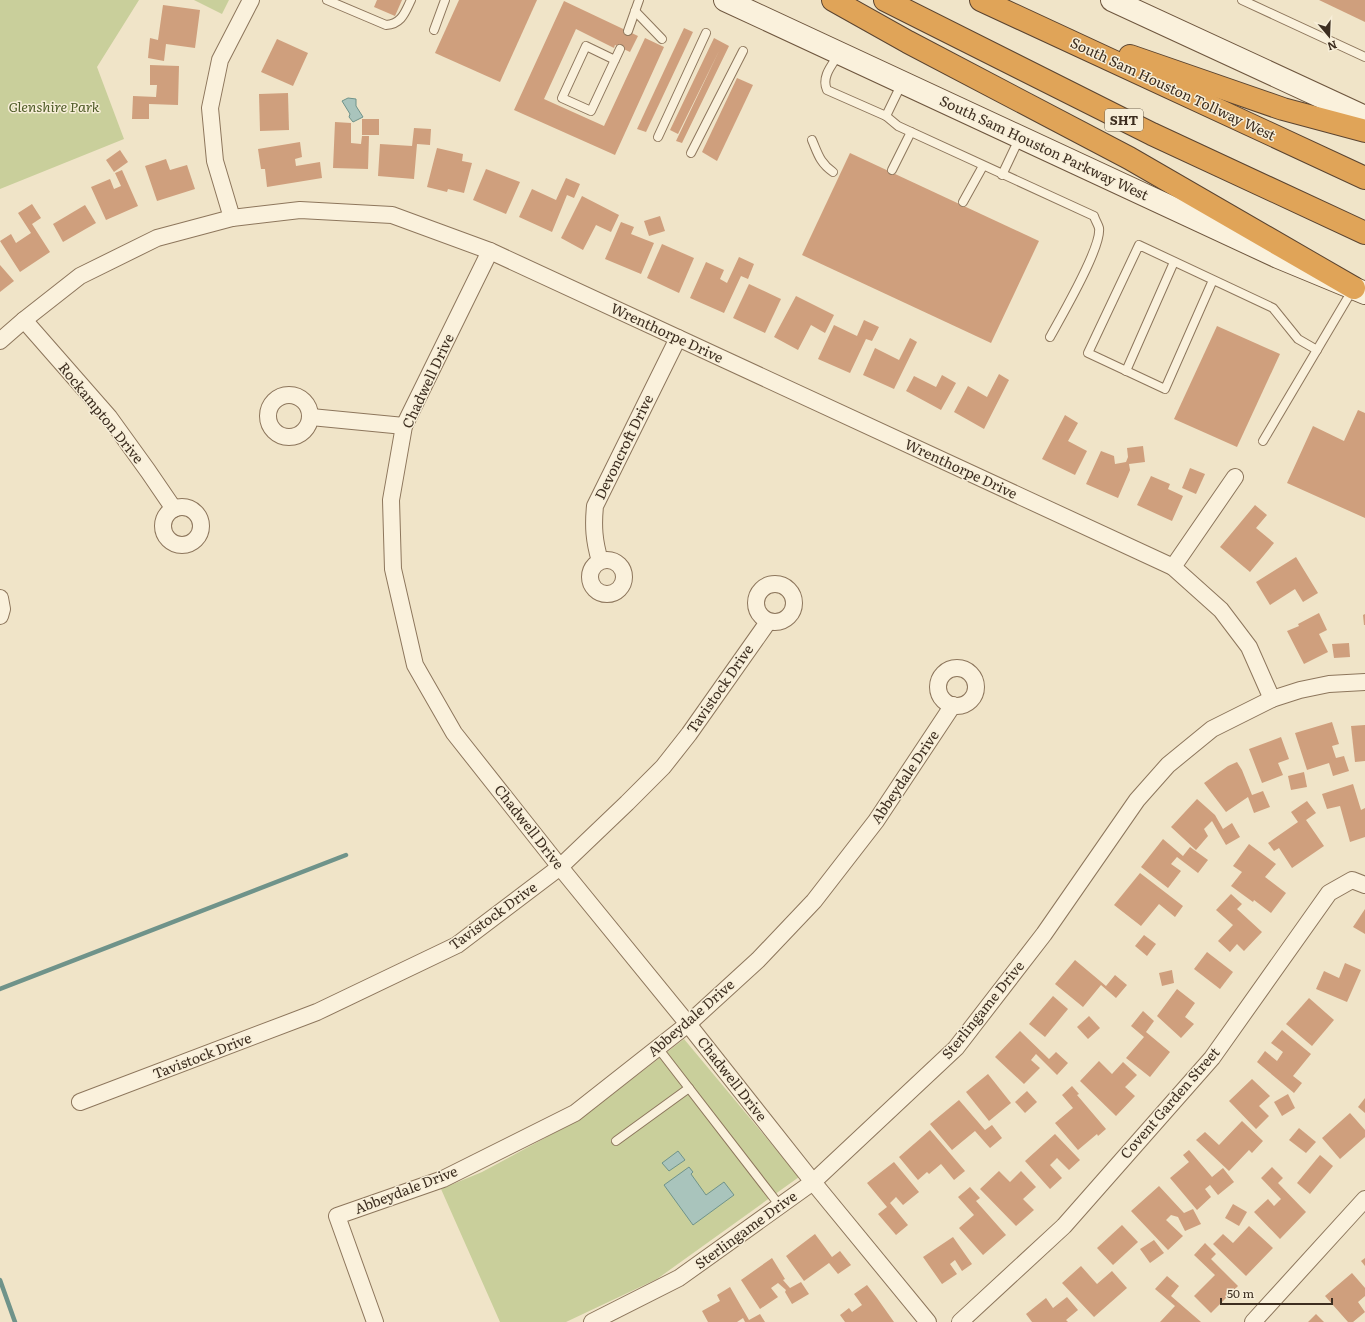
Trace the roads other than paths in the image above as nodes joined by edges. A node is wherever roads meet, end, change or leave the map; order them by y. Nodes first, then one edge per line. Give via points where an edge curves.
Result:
1 (251, 0) edge
2 (327, 0) edge
3 (411, 0) edge
4 (445, 0) edge
5 (639, 0) edge
6 (725, 0) edge
7 (833, 0) edge
8 (885, 0) edge
9 (981, 0) edge
10 (1242, 0) edge
11 (1119, 1) edge
12 (635, 11) junction
13 (434, 30) dead end
14 (628, 31) dead end
15 (706, 33) dead end
16 (662, 39) dead end
17 (620, 49) dead end
18 (743, 51) dead end
19 (840, 53) junction
20 (1365, 57) edge
21 (615, 60) junction
22 (902, 82) junction
23 (886, 116) junction
24 (1365, 117) edge
25 (1365, 131) edge
26 (911, 132) junction
27 (658, 137) dead end
28 (1020, 137) junction
29 (812, 140) dead end
30 (691, 153) dead end
31 (983, 166) junction
32 (892, 170) dead end
33 (833, 172) dead end
34 (1002, 175) junction
35 (1365, 178) edge
36 (963, 202) dead end
37 (232, 218) junction
38 (1365, 233) edge
39 (490, 251) junction
40 (1174, 262) junction
41 (1213, 280) junction
42 (1360, 290) edge
43 (24, 320) junction
44 (1050, 336) dead end
45 (678, 338) junction
46 (0, 341) edge
47 (1317, 350) junction
48 (1126, 371) junction
49 (311, 417) dead end
50 (404, 426) junction
51 (1263, 441) dead end
52 (1235, 477) dead end
53 (174, 509) dead end
54 (600, 561) dead end
55 (1173, 567) junction
56 (0, 598) edge
57 (0, 616) edge
58 (768, 622) dead end
59 (1365, 682) edge
60 (1272, 699) junction
61 (953, 705) dead end
62 (560, 867) junction
63 (1365, 885) edge
64 (688, 1024) junction
65 (658, 1048) junction
66 (689, 1088) junction
67 (80, 1102) dead end
68 (616, 1142) dead end
69 (814, 1182) junction
70 (1365, 1198) edge
71 (780, 1206) junction
72 (375, 1322) edge
73 (592, 1322) edge
74 (928, 1322) edge
75 (960, 1322) edge
76 (1253, 1322) edge

1 - 37 street via 220,60 210,108 215,161
2 - 3 lane via 386,25 393,25 403,17
4 - 13 lane
5 - 12 lane
6 - 19 main road, South Sam Houston Parkway West
7 - 42 highway via 914,46 1128,158
8 - 38 highway, SHT via 1152,134
9 - 25 highway via 1283,109
9 - 35 highway, South Sam Houston Tollway West
10 - 20 lane
11 - 24 main road
12 - 14 lane
12 - 16 lane
15 - 27 lane
17 - 21 lane
18 - 30 lane
19 - 22 main road, South Sam Houston Parkway West
19 - 23 lane via 824,78 826,90
21 - 21 lane via 591,111 562,98 586,46
22 - 23 lane
22 - 28 main road, South Sam Houston Parkway West
23 - 26 lane
26 - 31 lane
26 - 32 lane
28 - 34 lane
28 - 42 main road, South Sam Houston Parkway West via 1278,257
29 - 33 lane via 824,166
31 - 34 lane
31 - 36 lane
34 - 44 lane via 1094,216 1099,228 1096,245 1071,299
37 - 39 street, Wrenthorpe Drive via 300,210 392,215
37 - 43 street, Wrenthorpe Drive via 157,238 80,276
39 - 45 street, Wrenthorpe Drive
39 - 50 street, Chadwell Drive
40 - 41 lane
40 - 48 lane
40 - 48 lane via 1139,245 1088,353
41 - 47 lane via 1273,308 1298,339
41 - 48 lane via 1165,389
42 - 47 lane
43 - 46 street, Wrenthorpe Drive
43 - 53 street, Rockampton Drive via 108,417
45 - 54 street, Devoncroft Drive via 595,506 595,547
45 - 55 street, Wrenthorpe Drive
47 - 51 lane
49 - 50 street
50 - 62 street, Chadwell Drive via 391,500 393,569 415,664 454,733
52 - 55 street
55 - 60 street, Wrenthorpe Drive via 1221,610 1249,647
56 - 57 street
58 - 62 street, Tavistock Drive via 663,767
59 - 60 street, Sterlingame Drive via 1329,684
60 - 69 street, Sterlingame Drive via 1212,729 1168,765 1137,800 1044,934 956,1048
61 - 64 street, Abbeydale Drive via 876,821 814,901 758,960
62 - 64 street, Chadwell Drive
62 - 67 street, Tavistock Drive via 457,945 317,1012
63 - 75 street, Covent Garden Street via 1352,880 1329,893 1212,1058 1064,1226
64 - 65 street, Abbeydale Drive
64 - 69 street, Chadwell Drive
65 - 66 lane
65 - 72 street, Abbeydale Drive via 575,1113 443,1179 337,1216
66 - 68 lane
66 - 71 lane
69 - 71 street, Sterlingame Drive
69 - 74 street, Chadwell Drive
70 - 76 street
71 - 73 street, Sterlingame Drive via 679,1278

